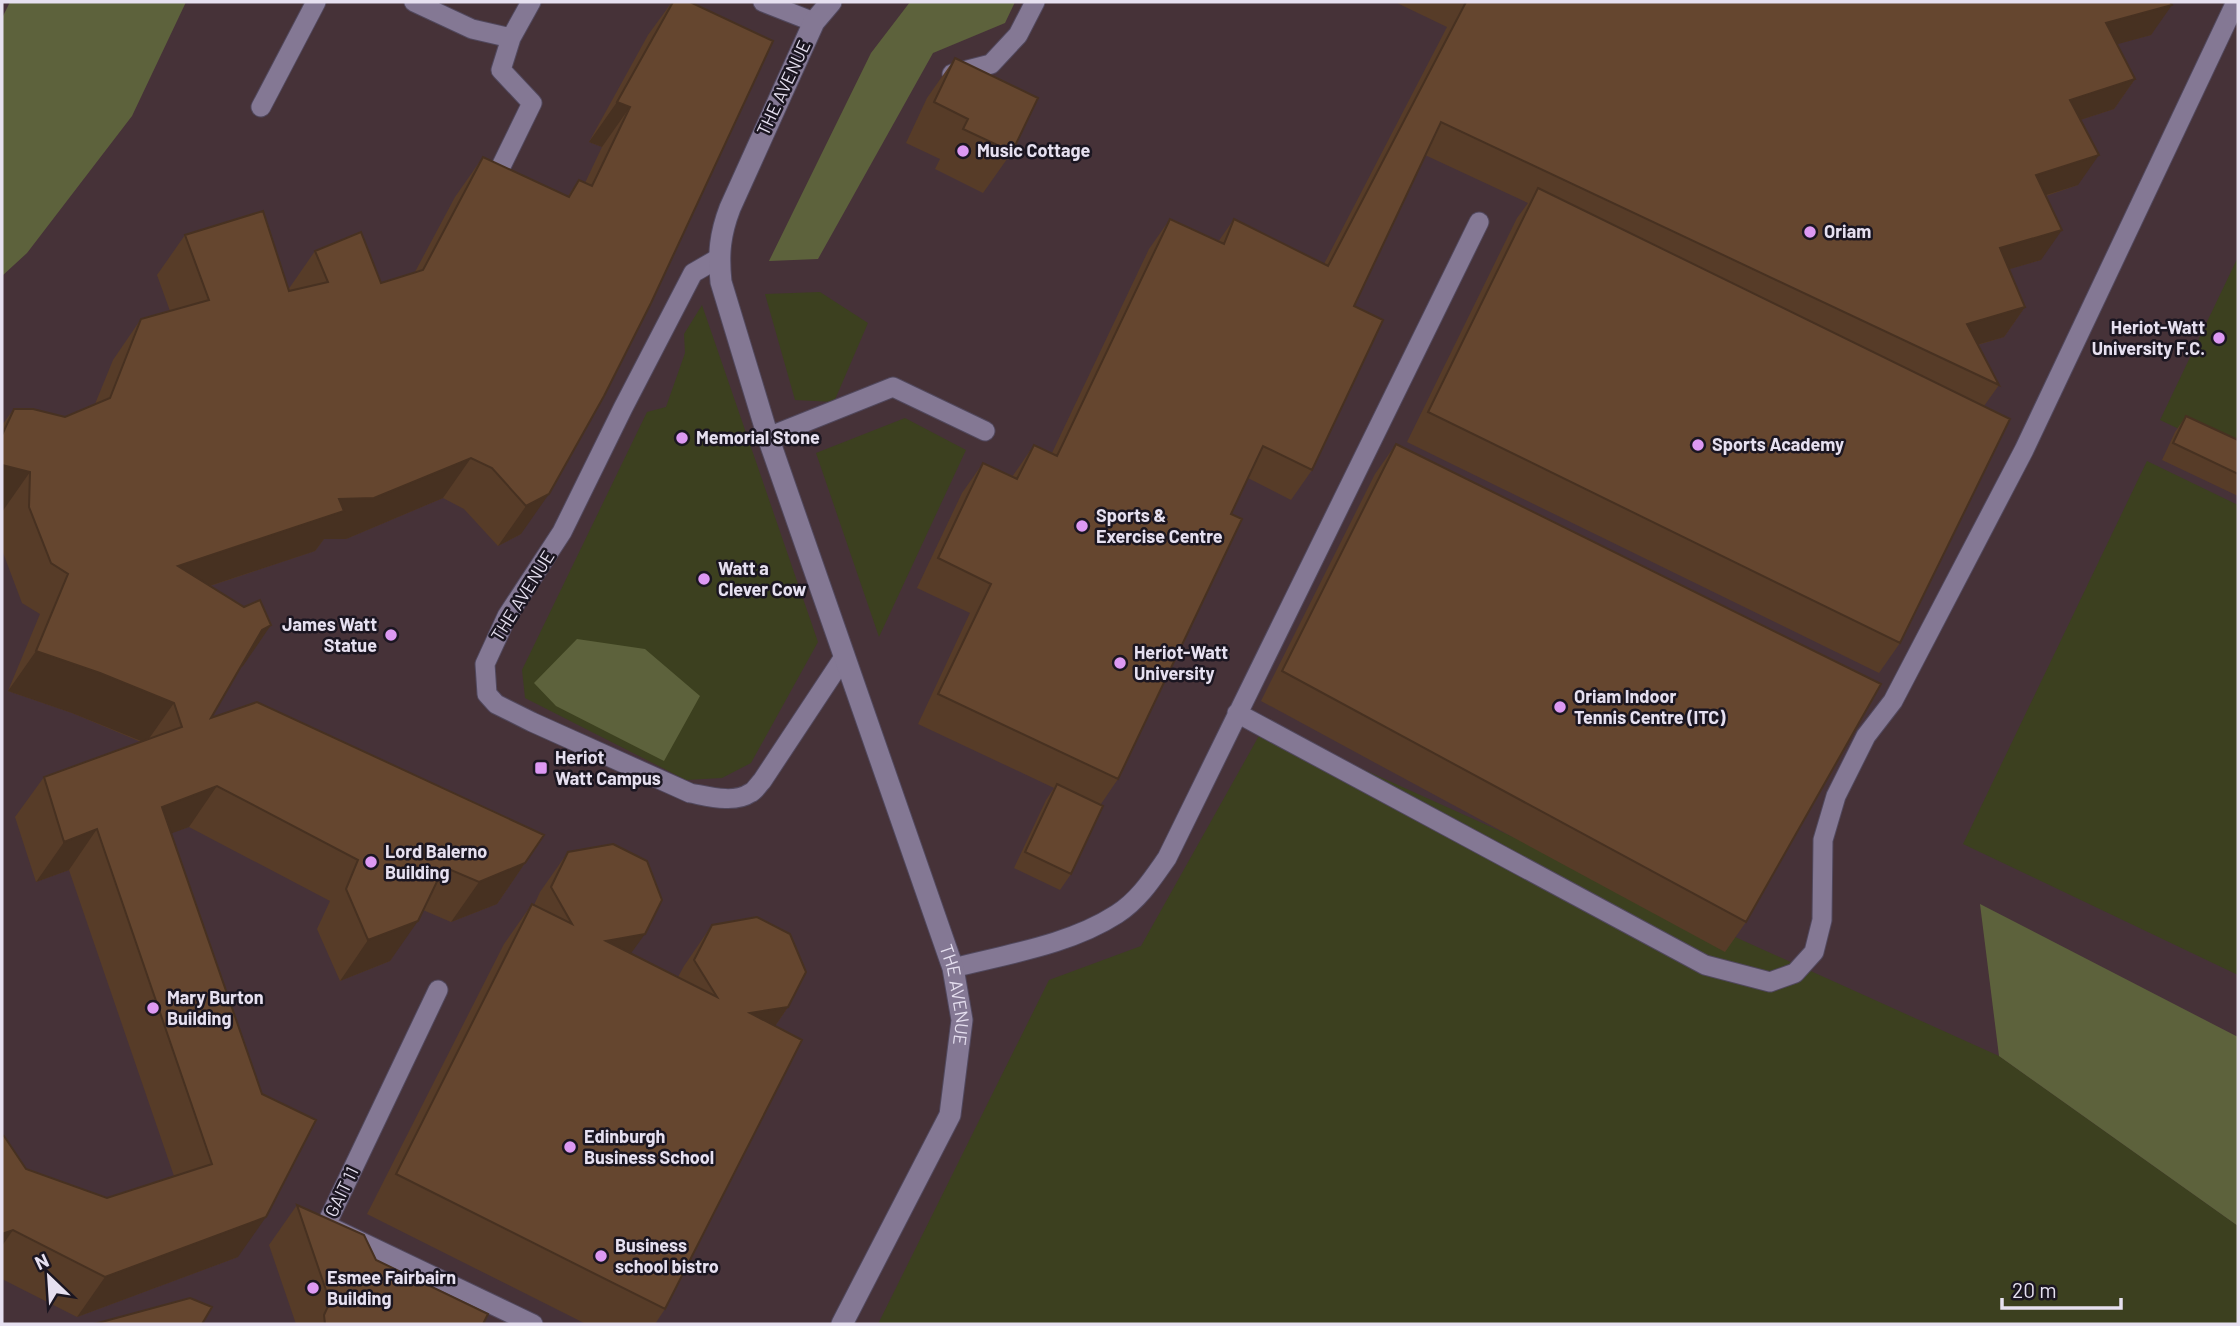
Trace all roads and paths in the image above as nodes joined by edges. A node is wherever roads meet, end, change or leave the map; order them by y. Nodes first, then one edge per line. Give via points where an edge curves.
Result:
1 (316, 2) edge
2 (414, 2) edge
3 (531, 2) edge
4 (763, 2) edge
5 (831, 2) edge
6 (1035, 2) edge
7 (2236, 2) edge
8 (814, 22) junction
9 (511, 38) junction
10 (952, 74) edge
11 (261, 107) dead end
12 (486, 197) edge
13 (1479, 222) dead end
14 (719, 258) junction
15 (985, 430) dead end
16 (768, 437) junction
17 (844, 657) junction
18 (1237, 713) junction
19 (953, 968) junction
20 (438, 990) dead end
21 (533, 1324) edge
22 (842, 1324) edge

1 - 11 lane
2 - 9 lane via 472,29
3 - 9 lane
4 - 8 lane
5 - 8 street, THE AVENUE
6 - 10 lane via 1018,35 991,64
7 - 18 lane via 2024,450 1836,796 1823,840 1822,920 1814,952 1795,973 1770,982 1705,965
8 - 14 street, THE AVENUE via 730,208 721,232
9 - 12 lane via 501,70 532,103
13 - 18 lane
14 - 16 street, THE AVENUE via 726,302
14 - 17 lane, THE AVENUE via 693,273 562,532 507,616 485,664 487,694 496,704 532,722 690,793 741,797 762,781
15 - 16 lane via 892,387
16 - 17 street, THE AVENUE
17 - 19 street, THE AVENUE
18 - 19 lane via 1167,858 1143,892 1117,914 1067,938
19 - 22 street, THE AVENUE via 962,1020 950,1115
20 - 21 lane, GAIT 11 via 326,1225

